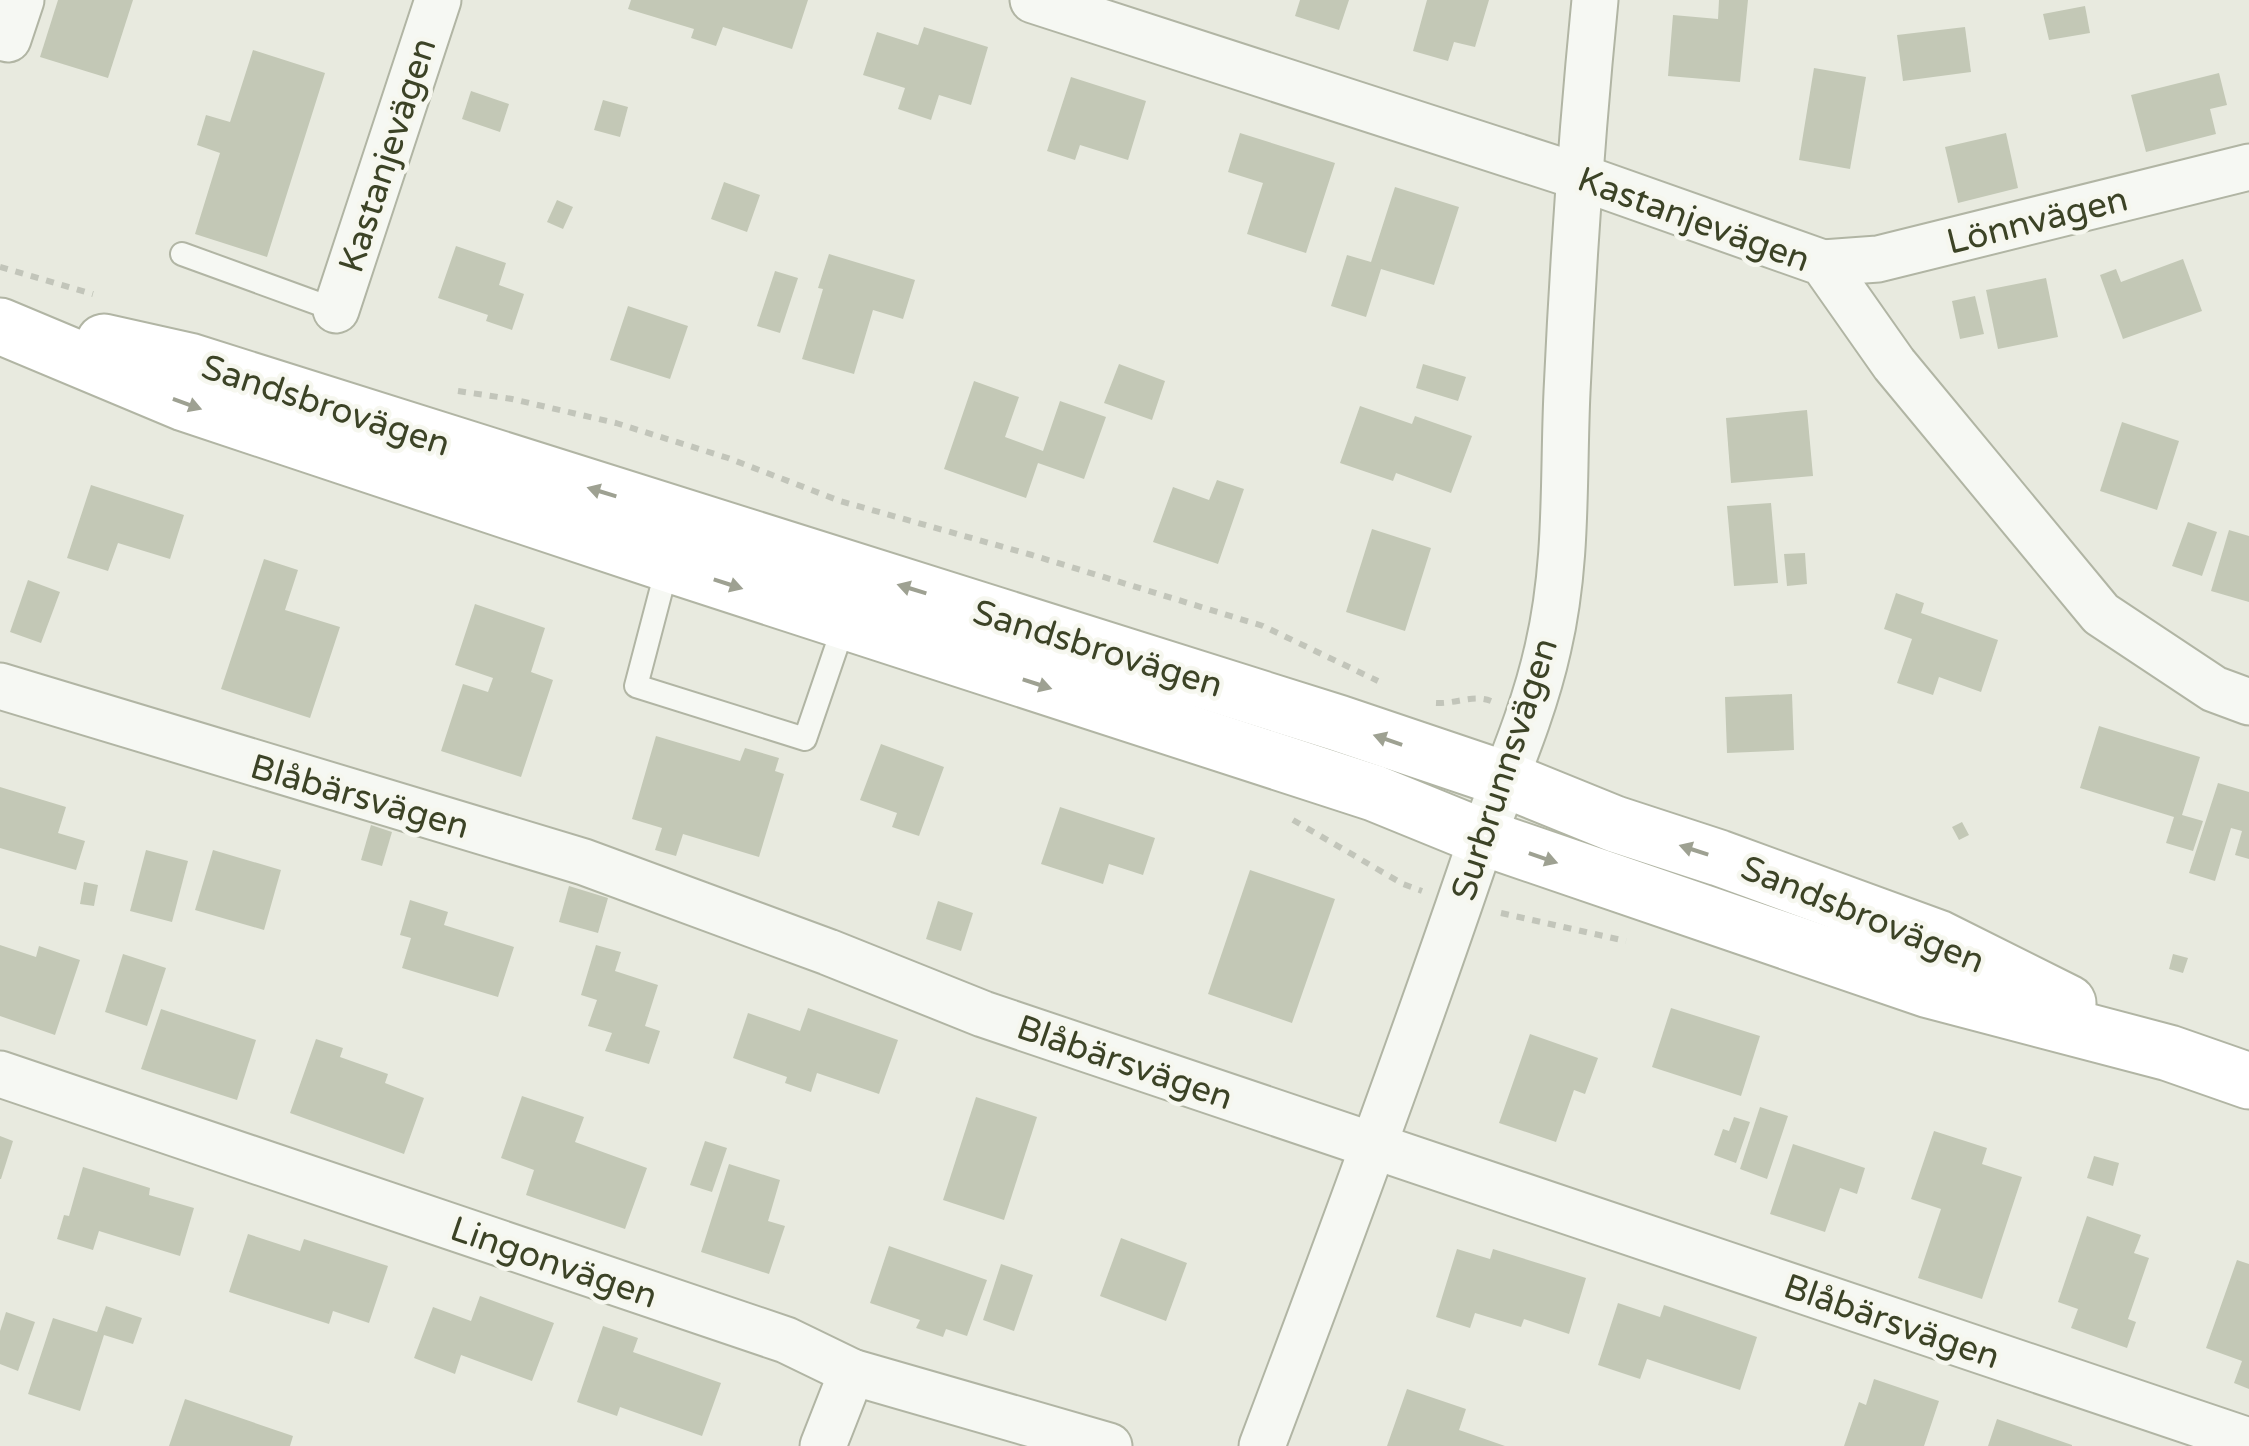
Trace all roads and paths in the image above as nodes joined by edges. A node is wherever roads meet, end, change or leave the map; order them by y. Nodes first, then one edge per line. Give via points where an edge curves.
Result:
1 (438, 0) edge
2 (1033, 0) edge
3 (1595, 0) edge
4 (2249, 167) edge
5 (1577, 176) junction
6 (182, 254) dead end
7 (1822, 263) junction
8 (336, 310) joint
9 (0, 323) edge
10 (668, 564) junction
11 (845, 622) junction
12 (0, 686) edge
13 (2249, 702) edge
14 (1504, 779) junction
15 (1482, 838) junction
16 (2169, 1053) junction
17 (0, 1074) edge
18 (2249, 1080) edge
19 (1375, 1146) junction
20 (852, 1372) junction
21 (2249, 1442) edge
22 (823, 1446) edge
23 (1109, 1446) edge
24 (1262, 1446) edge

1 - 8 street, Kastanjevägen
2 - 5 street, Kastanjevägen
3 - 5 street, Surbrunnsvägen
4 - 7 street, Lönnvägen via 1878,259
5 - 7 street, Kastanjevägen
5 - 14 street, Surbrunnsvägen via 1565,541 1548,647
6 - 8 lane
7 - 13 street, Kastanjevägen via 1894,364 2101,614 2214,689
9 -> 10 main road, Sandsbrovägen via 184,403
14 -> 9 main road, Sandsbrovägen via 189,361
10 -> 11 main road, Sandsbrovägen
10 - 11 lane via 636,686 805,740
11 -> 15 main road, Sandsbrovägen via 1374,792
12 - 19 street, Blåbärsvägen via 584,862 983,1014
14 - 15 street, Surbrunnsvägen
16 -> 14 main road, Sandsbrovägen via 1938,938
15 -> 16 main road, Sandsbrovägen via 1929,990
15 - 19 street, Surbrunnsvägen
16 - 18 main road, Sandsbrovägen
17 - 20 street, Lingonvägen via 786,1340
19 - 21 street, Blåbärsvägen
19 - 24 street, Surbrunnsvägen
20 - 22 street
20 - 23 street, Lingonvägen

